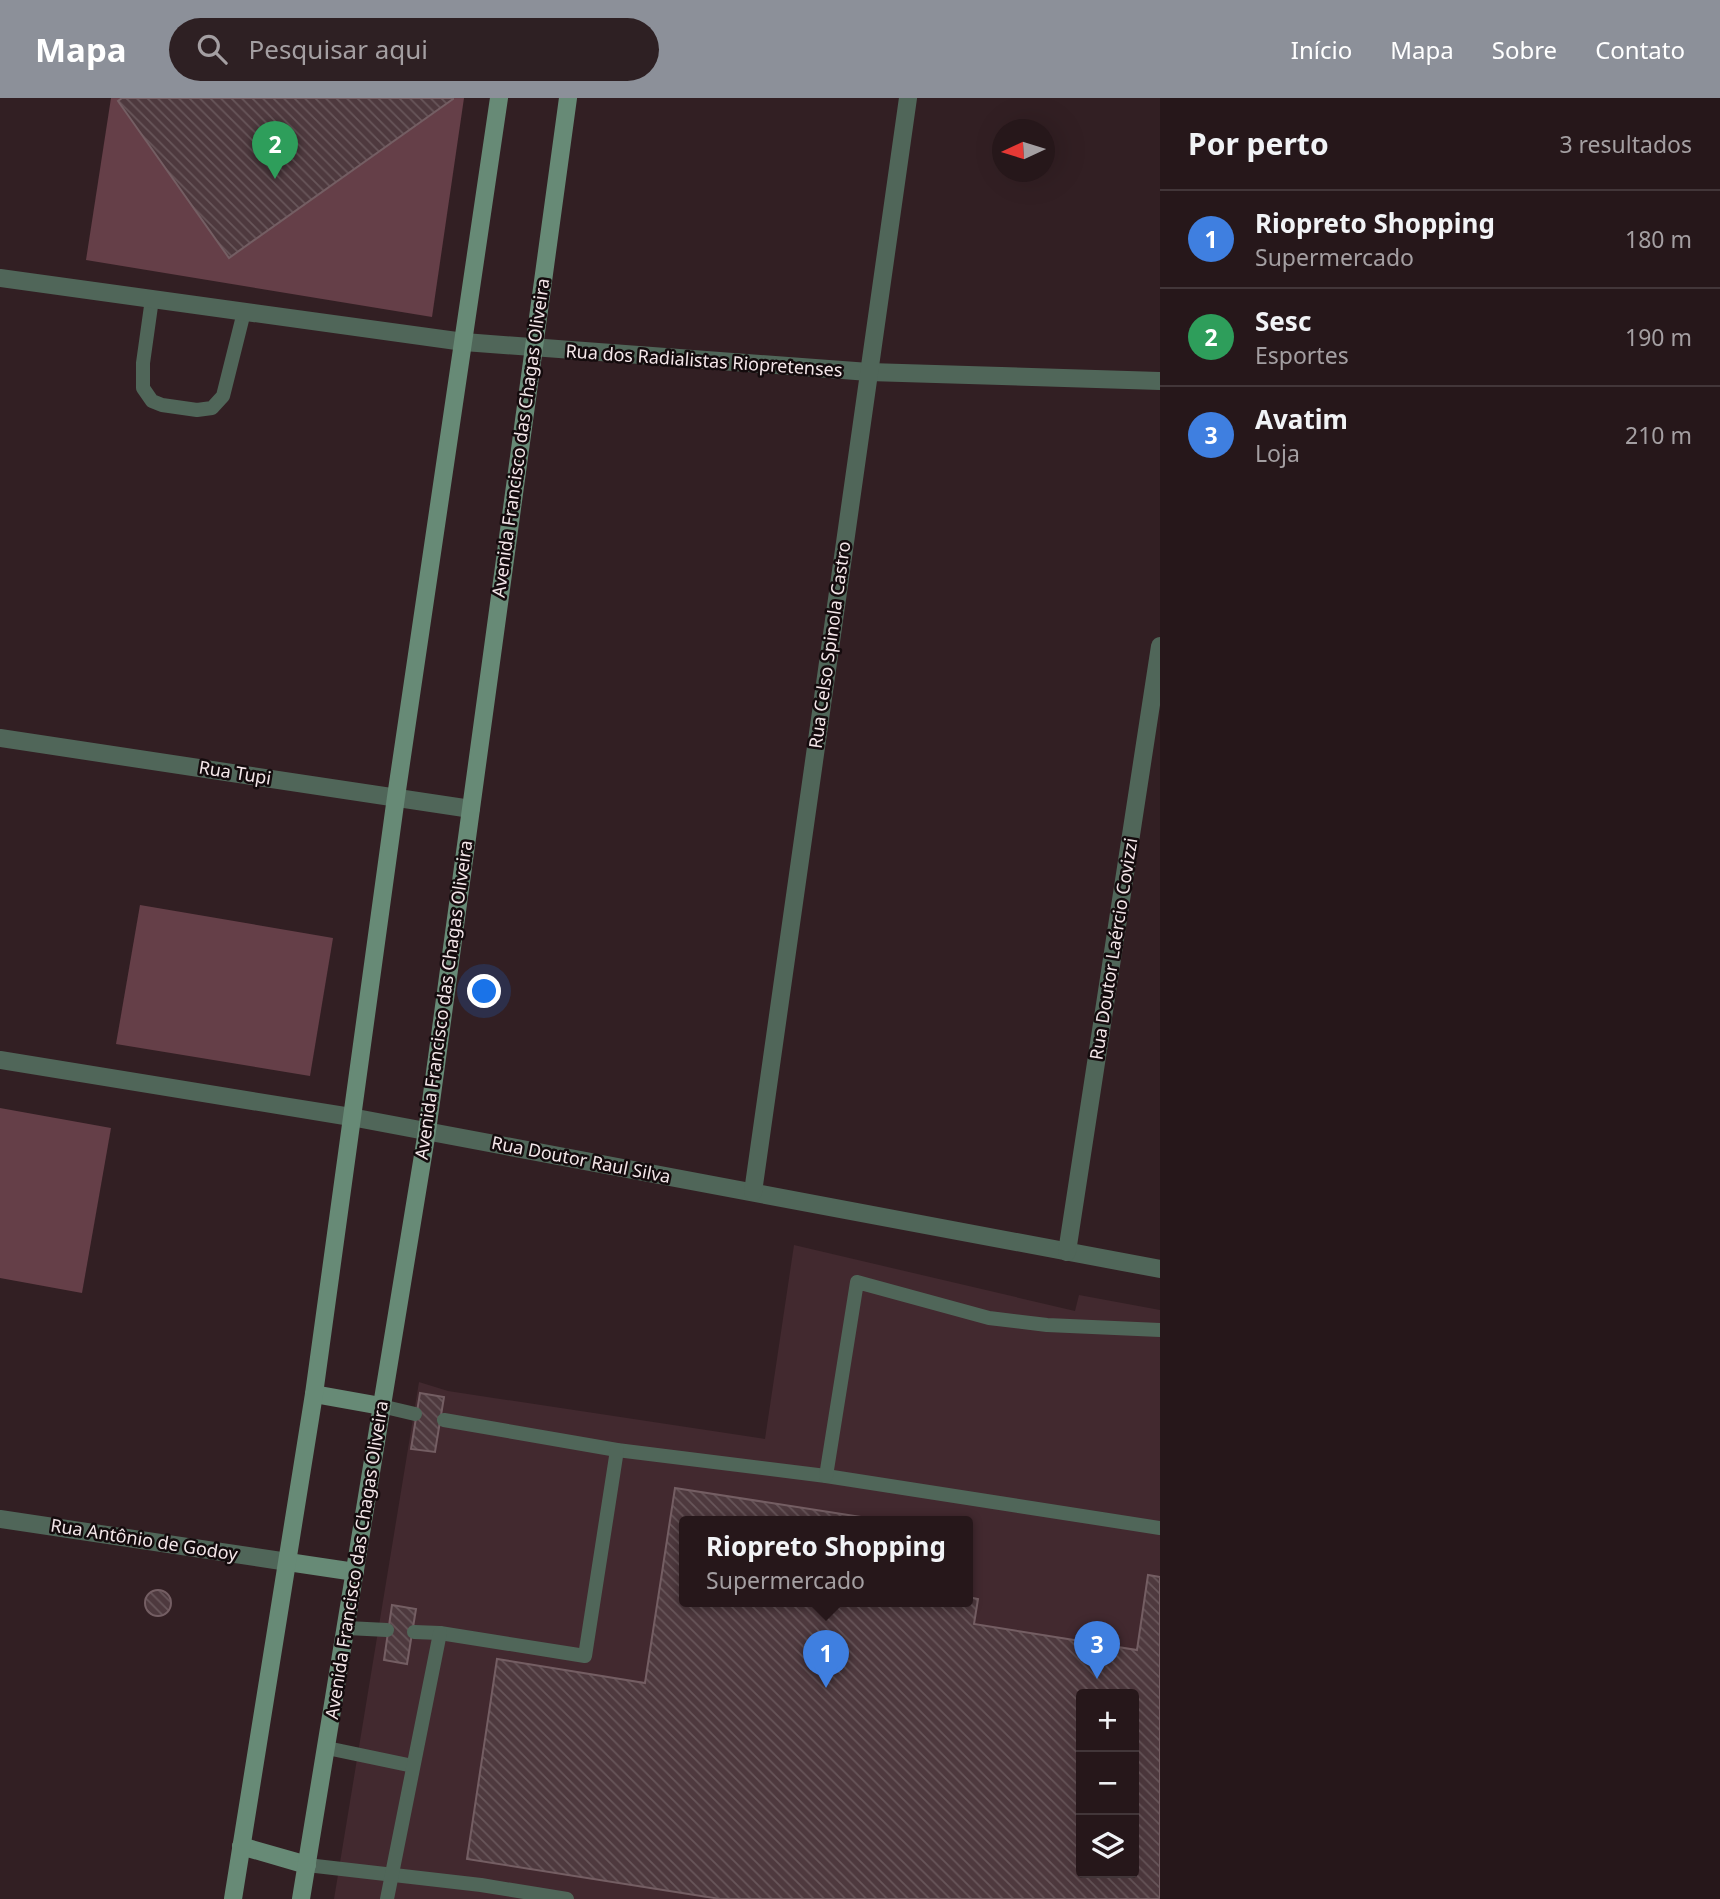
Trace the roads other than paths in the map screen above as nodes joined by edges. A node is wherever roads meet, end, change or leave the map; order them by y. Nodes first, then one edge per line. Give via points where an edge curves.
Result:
1 (499, 98) edge
2 (568, 98) edge
3 (908, 98) edge
4 (0, 278) edge
5 (152, 299) junction
6 (244, 312) junction
7 (464, 342) junction
8 (533, 349) junction
9 (869, 372) junction
10 (1160, 381) edge
11 (1160, 646) edge
12 (0, 738) edge
13 (396, 797) junction
14 (471, 809) junction
15 (0, 1060) edge
16 (351, 1118) junction
17 (427, 1131) junction
18 (753, 1192) junction
19 (1068, 1252) junction
20 (1160, 1269) edge
21 (1160, 1330) edge
22 (314, 1394) junction
23 (381, 1406) junction
24 (415, 1414) dead end
25 (444, 1420) dead end
26 (617, 1450) junction
27 (826, 1476) junction
28 (0, 1518) edge
29 (1160, 1528) edge
30 (288, 1562) junction
31 (355, 1572) junction
32 (347, 1628) junction
33 (387, 1630) dead end
34 (414, 1632) dead end
35 (440, 1633) junction
36 (327, 1748) junction
37 (413, 1766) junction
38 (242, 1846) junction
39 (307, 1866) junction
40 (392, 1875) junction
41 (233, 1899) edge
42 (301, 1899) edge
43 (387, 1899) edge
44 (567, 1899) edge

1 - 7 main road
2 - 8 main road, Avenida Francisco das Chagas Oliveira
3 - 9 street, Rua Celso Spinola Castro
4 - 5 street, Rua dos Radialistas Riopretenses
5 - 6 street, Rua dos Radialistas Riopretenses
5 - 6 lane via 143,388 152,401 197,410 212,408 223,396
6 - 7 street, Rua dos Radialistas Riopretenses
7 - 8 street, Rua dos Radialistas Riopretenses
7 - 13 main road
8 - 9 street, Rua dos Radialistas Riopretenses
8 - 14 main road, Avenida Francisco das Chagas Oliveira
9 - 10 street, Rua dos Radialistas Riopretenses
9 - 18 street, Rua Celso Spinola Castro
11 - 19 street, Rua Doutor Laércio Covizzi
12 - 13 street, Rua Tupi
13 - 14 street, Rua Tupi
13 - 16 main road
14 - 17 main road, Avenida Francisco das Chagas Oliveira
15 - 16 street, Rua Doutor Raul Silva
16 - 17 street, Rua Doutor Raul Silva
16 - 22 main road
17 - 18 street, Rua Doutor Raul Silva
17 - 23 main road, Avenida Francisco das Chagas Oliveira
18 - 19 street, Rua Doutor Raul Silva
19 - 20 street, Rua Doutor Raul Silva
21 - 27 lane via 989,1318 858,1282
22 - 23 main road
22 - 30 main road
23 - 24 lane
23 - 31 main road, Avenida Francisco das Chagas Oliveira
25 - 26 lane
26 - 27 lane
26 - 35 lane via 585,1656
27 - 29 lane
28 - 30 street, Rua Antônio de Godoy
30 - 31 main road
30 - 38 main road
31 - 32 main road, Avenida Francisco das Chagas Oliveira
32 - 33 lane
32 - 36 main road, Avenida Francisco das Chagas Oliveira
34 - 35 lane
35 - 37 lane
36 - 37 lane
36 - 39 main road, Avenida Francisco das Chagas Oliveira
37 - 40 lane
38 - 39 main road
38 - 41 main road
39 - 40 lane
39 - 42 main road, Avenida Francisco das Chagas Oliveira
40 - 43 lane
40 - 44 lane

